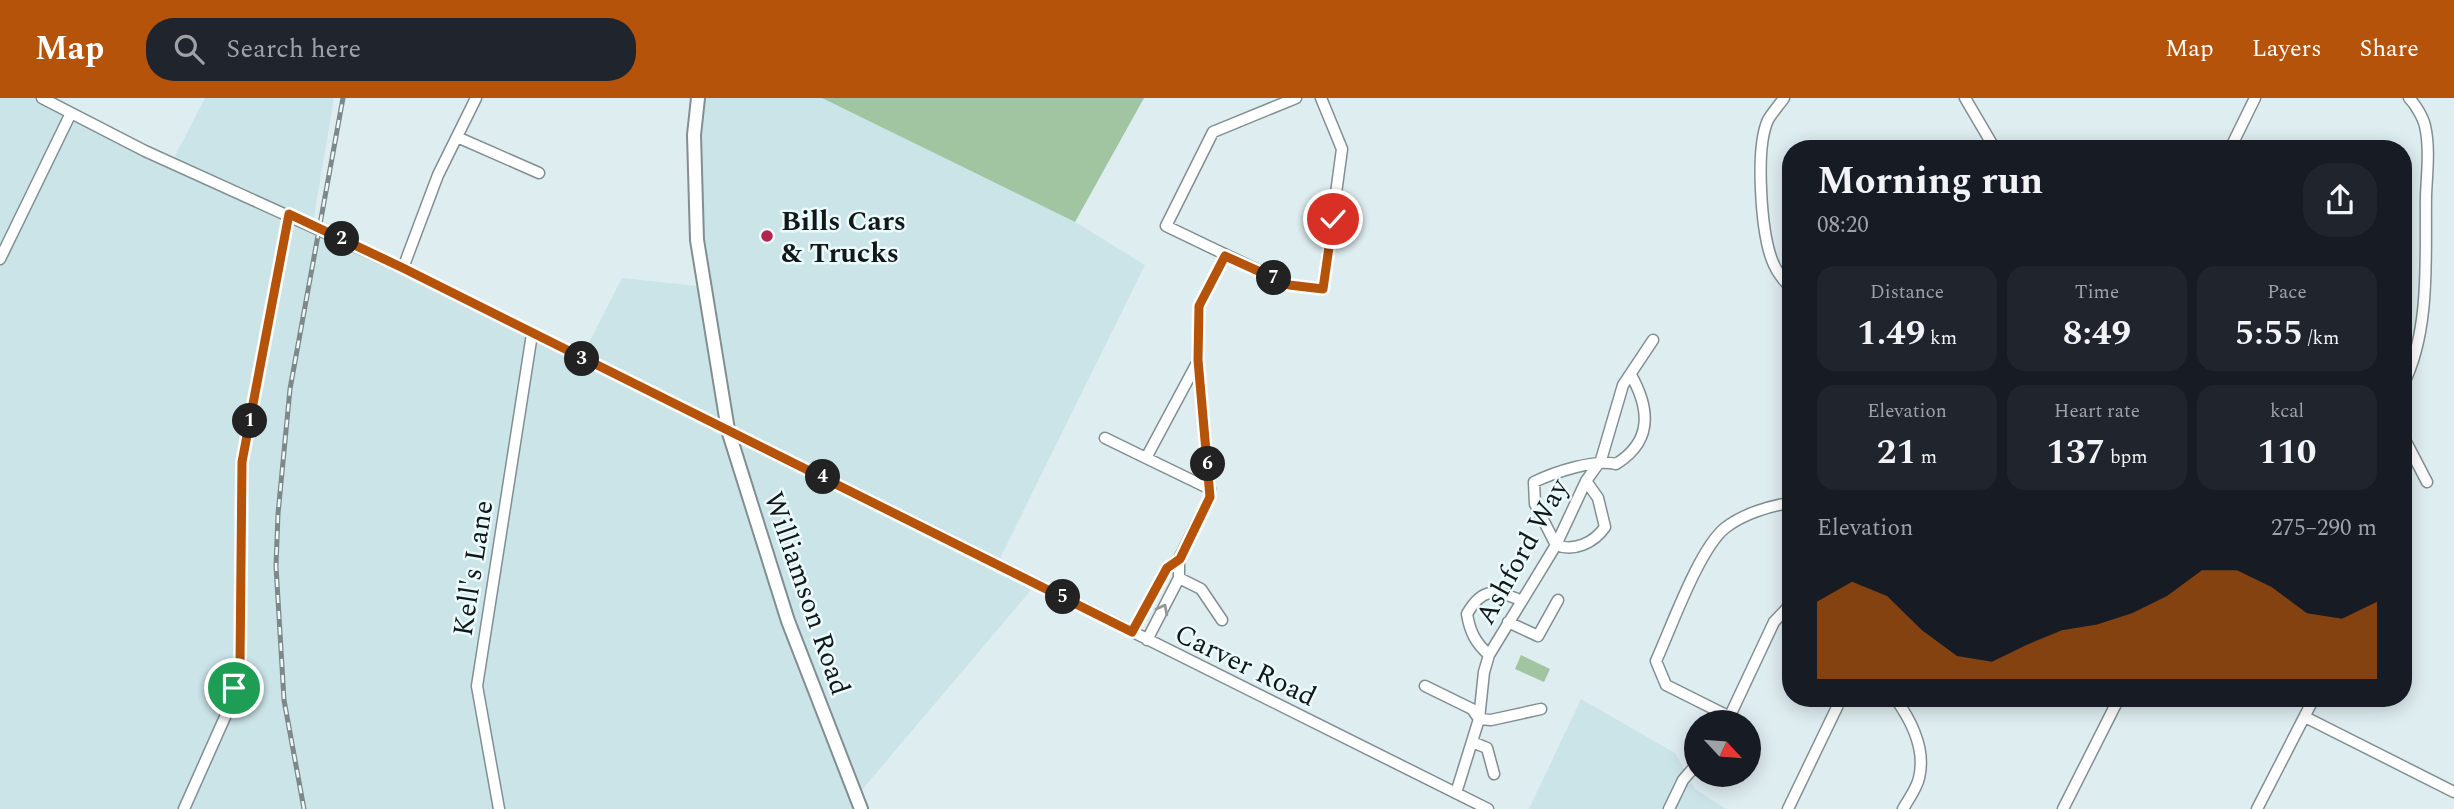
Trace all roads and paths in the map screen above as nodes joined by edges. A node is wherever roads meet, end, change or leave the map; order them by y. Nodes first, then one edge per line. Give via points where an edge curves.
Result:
1 (42, 98) edge
2 (476, 98) edge
3 (698, 98) edge
4 (1296, 98) edge
5 (1321, 98) edge
6 (1784, 98) edge
7 (1965, 98) edge
8 (2255, 98) edge
9 (2409, 98) edge
10 (71, 113) junction
11 (457, 137) junction
12 (1990, 140) edge
13 (2234, 140) edge
14 (539, 173) dead end
15 (289, 214) junction
16 (1225, 256) junction
17 (0, 259) edge
18 (403, 268) junction
19 (1782, 279) edge
20 (532, 334) junction
21 (1653, 340) dead end
22 (1198, 360) junction
23 (2412, 367) edge
24 (1631, 375) junction
25 (728, 430) junction
26 (1105, 438) dead end
27 (2412, 453) edge
28 (1146, 458) junction
29 (1601, 460) junction
30 (1586, 481) junction
31 (2427, 482) dead end
32 (1210, 489) junction
33 (1782, 504) edge
34 (1556, 545) junction
35 (1180, 559) junction
36 (1179, 578) junction
37 (1558, 600) dead end
38 (1522, 601) junction
39 (1782, 614) edge
40 (1222, 620) dead end
41 (1508, 622) junction
42 (1132, 632) junction
43 (1147, 640) junction
44 (1489, 655) junction
45 (1425, 686) dead end
46 (1837, 707) edge
47 (1900, 707) edge
48 (2114, 707) edge
49 (2310, 707) edge
50 (1541, 709) dead end
51 (1710, 710) edge
52 (1733, 710) edge
53 (2305, 717) junction
54 (1479, 719) junction
55 (1472, 742) junction
56 (1494, 774) dead end
57 (1684, 779) edge
58 (2454, 792) edge
59 (1456, 793) junction
60 (184, 809) edge
61 (499, 809) edge
62 (861, 809) edge
63 (1488, 809) edge
64 (1669, 809) edge
65 (1788, 809) edge
66 (1903, 809) edge
67 (2063, 809) edge
68 (2257, 809) edge

1 - 10 street, Carver Road
2 - 11 street
3 - 25 main road, Williamson Road via 696,240
4 - 16 street via 1213,132 1166,226
5 - 16 street via 1342,149 1323,289 1289,285
6 - 19 street via 1768,121 1763,141 1763,204 1772,261
7 - 12 street
8 - 13 street
9 - 23 street via 2425,125 2427,178 2423,289
10 - 15 street, Carver Road
10 - 17 street
11 - 14 street
11 - 18 street
15 - 18 street, Carver Road
15 - 60 street via 242,462 240,665 229,708
16 - 22 street via 1199,306
18 - 20 street, Carver Road
20 - 25 street, Carver Road
20 - 61 street, Kell's Lane via 477,686
21 - 24 street, Ashford Way
22 - 28 street
22 - 32 street
24 - 29 street, Ashford Way via 1623,385
24 - 29 street via 1643,397 1642,435 1632,454 1616,464
25 - 42 street, Carver Road
25 - 62 main road, Williamson Road via 788,621
26 - 28 street
27 - 31 street
28 - 32 street
29 - 30 street, Ashford Way
29 - 34 street via 1559,470 1534,482 1535,504
30 - 34 street, Ashford Way
30 - 34 street via 1598,498 1605,527 1598,538 1578,546
32 - 35 street
33 - 51 street via 1725,528 1695,571 1657,661 1666,685
34 - 38 street, Ashford Way
35 - 36 street
35 - 42 street via 1167,568
36 - 40 street via 1201,589
43 -> 36 street
37 - 41 street via 1538,636
38 - 41 street, Ashford Way
38 - 44 street via 1492,592 1475,599 1466,614 1476,643
39 - 52 street
41 - 44 street, Ashford Way
42 - 43 street, Carver Road
43 - 59 street, Carver Road
44 - 54 street, Ashford Way
45 - 54 street via 1472,709
46 - 65 street
47 - 66 street via 1916,734 1919,759 1919,779
48 - 67 street
49 - 53 street
50 - 54 street
53 - 58 street
53 - 68 street
54 - 55 street, Ashford Way
55 - 56 street via 1488,748
55 - 59 street, Ashford Way
57 - 64 street
59 - 63 street, Carver Road

